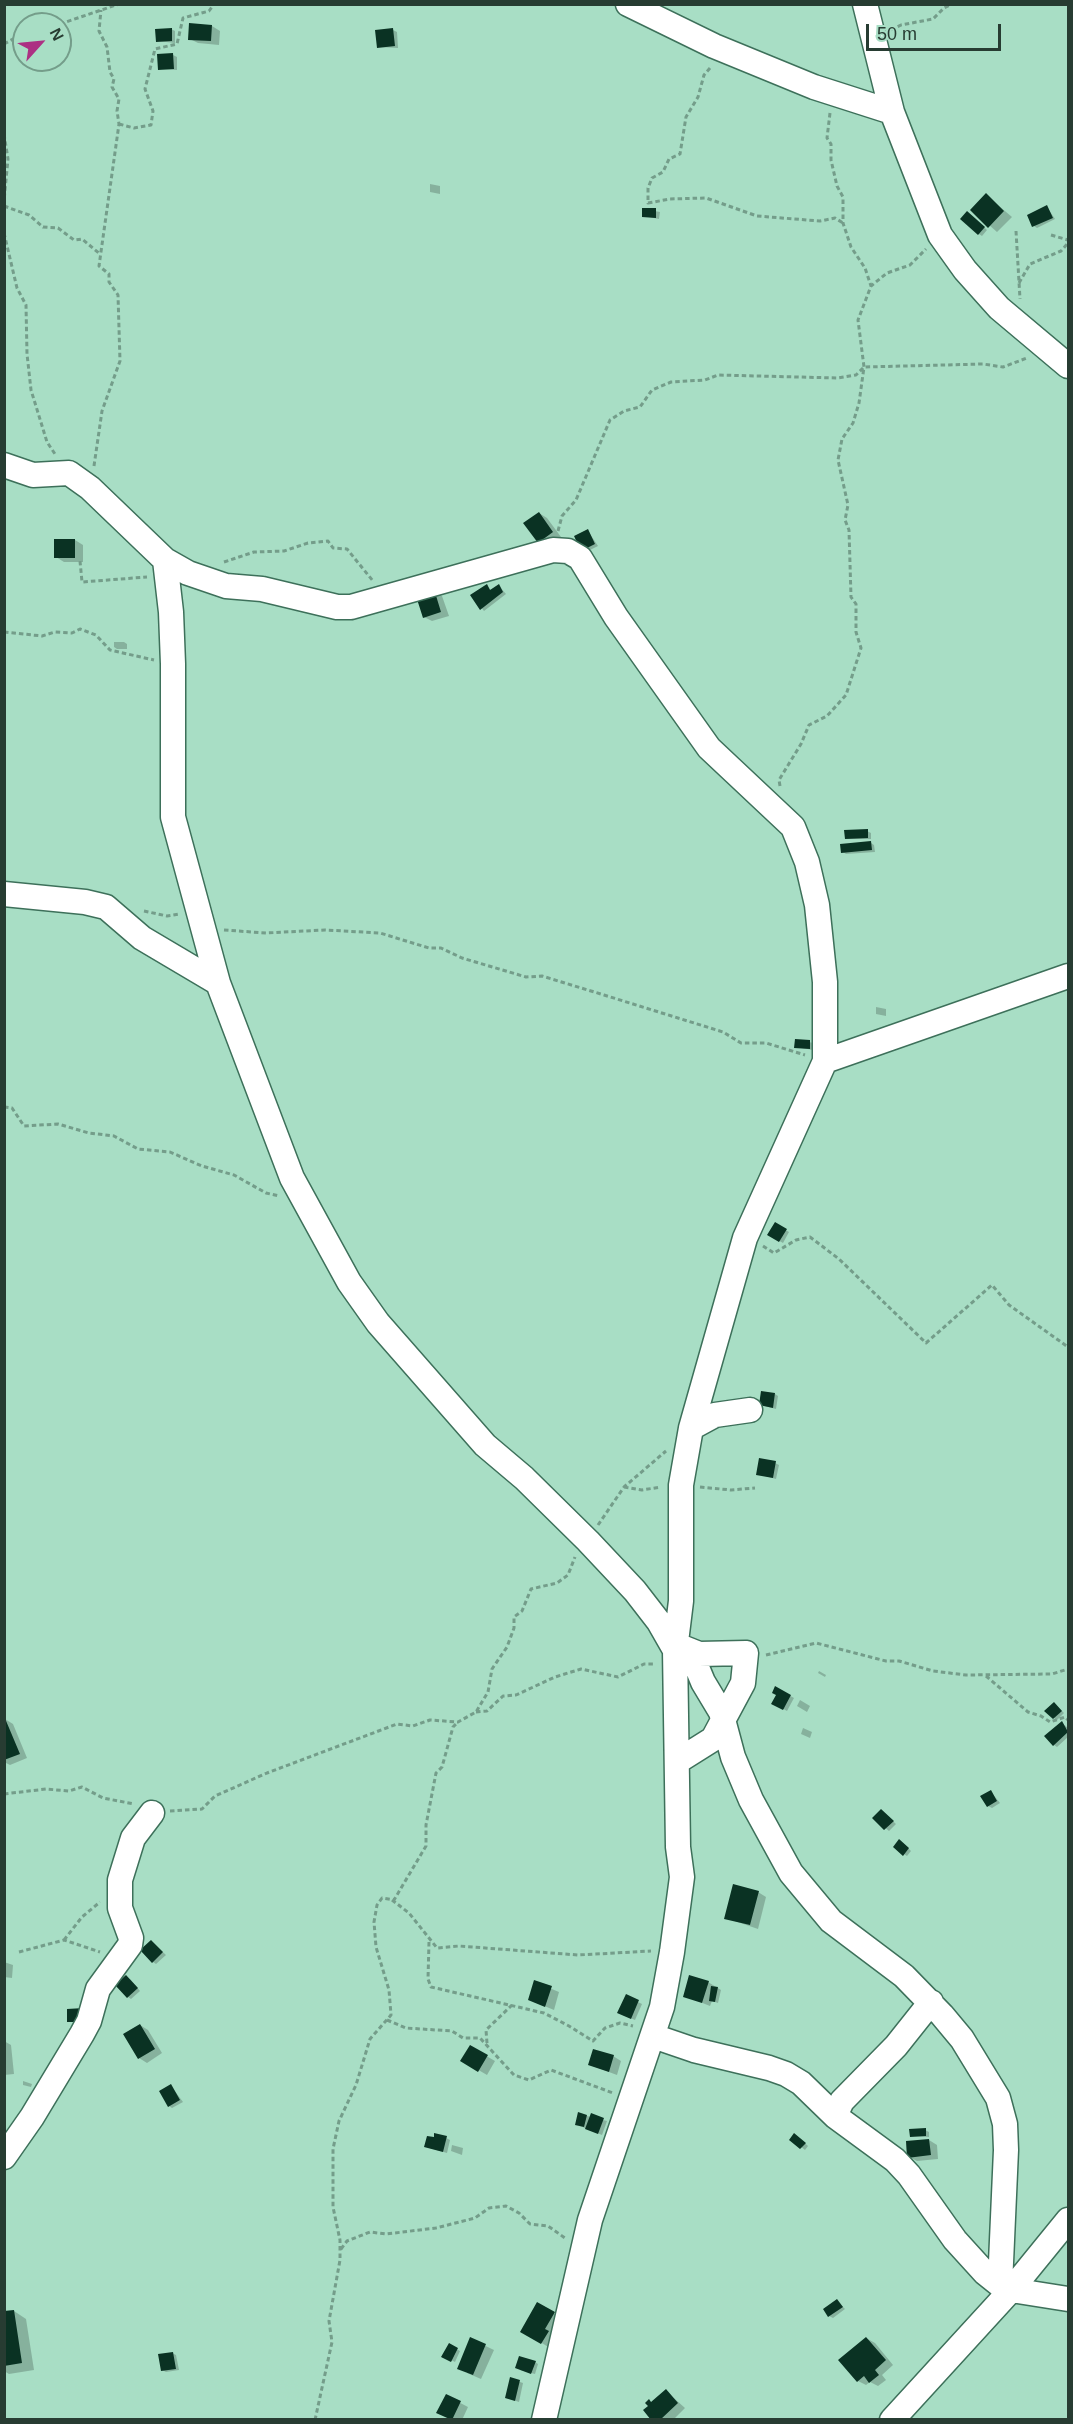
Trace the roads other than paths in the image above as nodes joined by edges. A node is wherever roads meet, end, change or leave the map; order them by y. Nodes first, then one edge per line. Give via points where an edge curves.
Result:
1 (628, 4) edge
2 (865, 4) edge
3 (892, 112) junction
4 (1068, 366) edge
5 (4, 465) edge
6 (167, 567) junction
7 (4, 894) edge
8 (1068, 976) edge
9 (218, 983) junction
10 (825, 1061) junction
11 (750, 1410) dead end
12 (691, 1428) junction
13 (679, 1653) junction
14 (723, 1721) junction
15 (678, 1761) junction
16 (152, 1813) road end
17 (931, 2002) junction
18 (654, 2032) junction
19 (835, 2115) junction
20 (4, 2157) edge
21 (1068, 2220) edge
22 (1006, 2288) junction
23 (1068, 2299) edge
24 (544, 2420) edge
25 (892, 2420) edge

1 - 3 street via 714,45 833,93
2 - 3 street
3 - 4 street via 940,235 999,308
5 - 6 street via 33,475 69,473 90,488
6 - 9 street via 173,664 173,817
6 - 10 street via 226,586 262,589 351,607 553,550 568,551 580,558 616,617 709,748 793,827 807,862 817,905 825,982
7 - 9 street via 106,907 142,938
8 - 10 street
9 - 13 street via 304,1202 349,1282 378,1323 485,1445 588,1541 641,1599
10 - 12 street via 745,1238
11 - 12 street via 715,1415
12 - 13 street via 681,1485
13 - 14 street
13 - 14 street via 746,1653 743,1683
13 - 15 street
14 - 15 street via 709,1744
14 - 17 street via 751,1800 797,1882 831,1921 884,1959
15 - 18 street via 682,1877 672,1952
16 - 20 street via 128,1848 118,1896 131,1938 98,1989 82,2034
17 - 19 street
17 - 22 street via 976,2061 998,2098 1005,2124
18 - 19 street via 694,2050 786,2074
18 - 24 street via 585,2241
19 - 22 street via 895,2160 955,2240 985,2273
21 - 22 street
22 - 23 street
22 - 25 street

